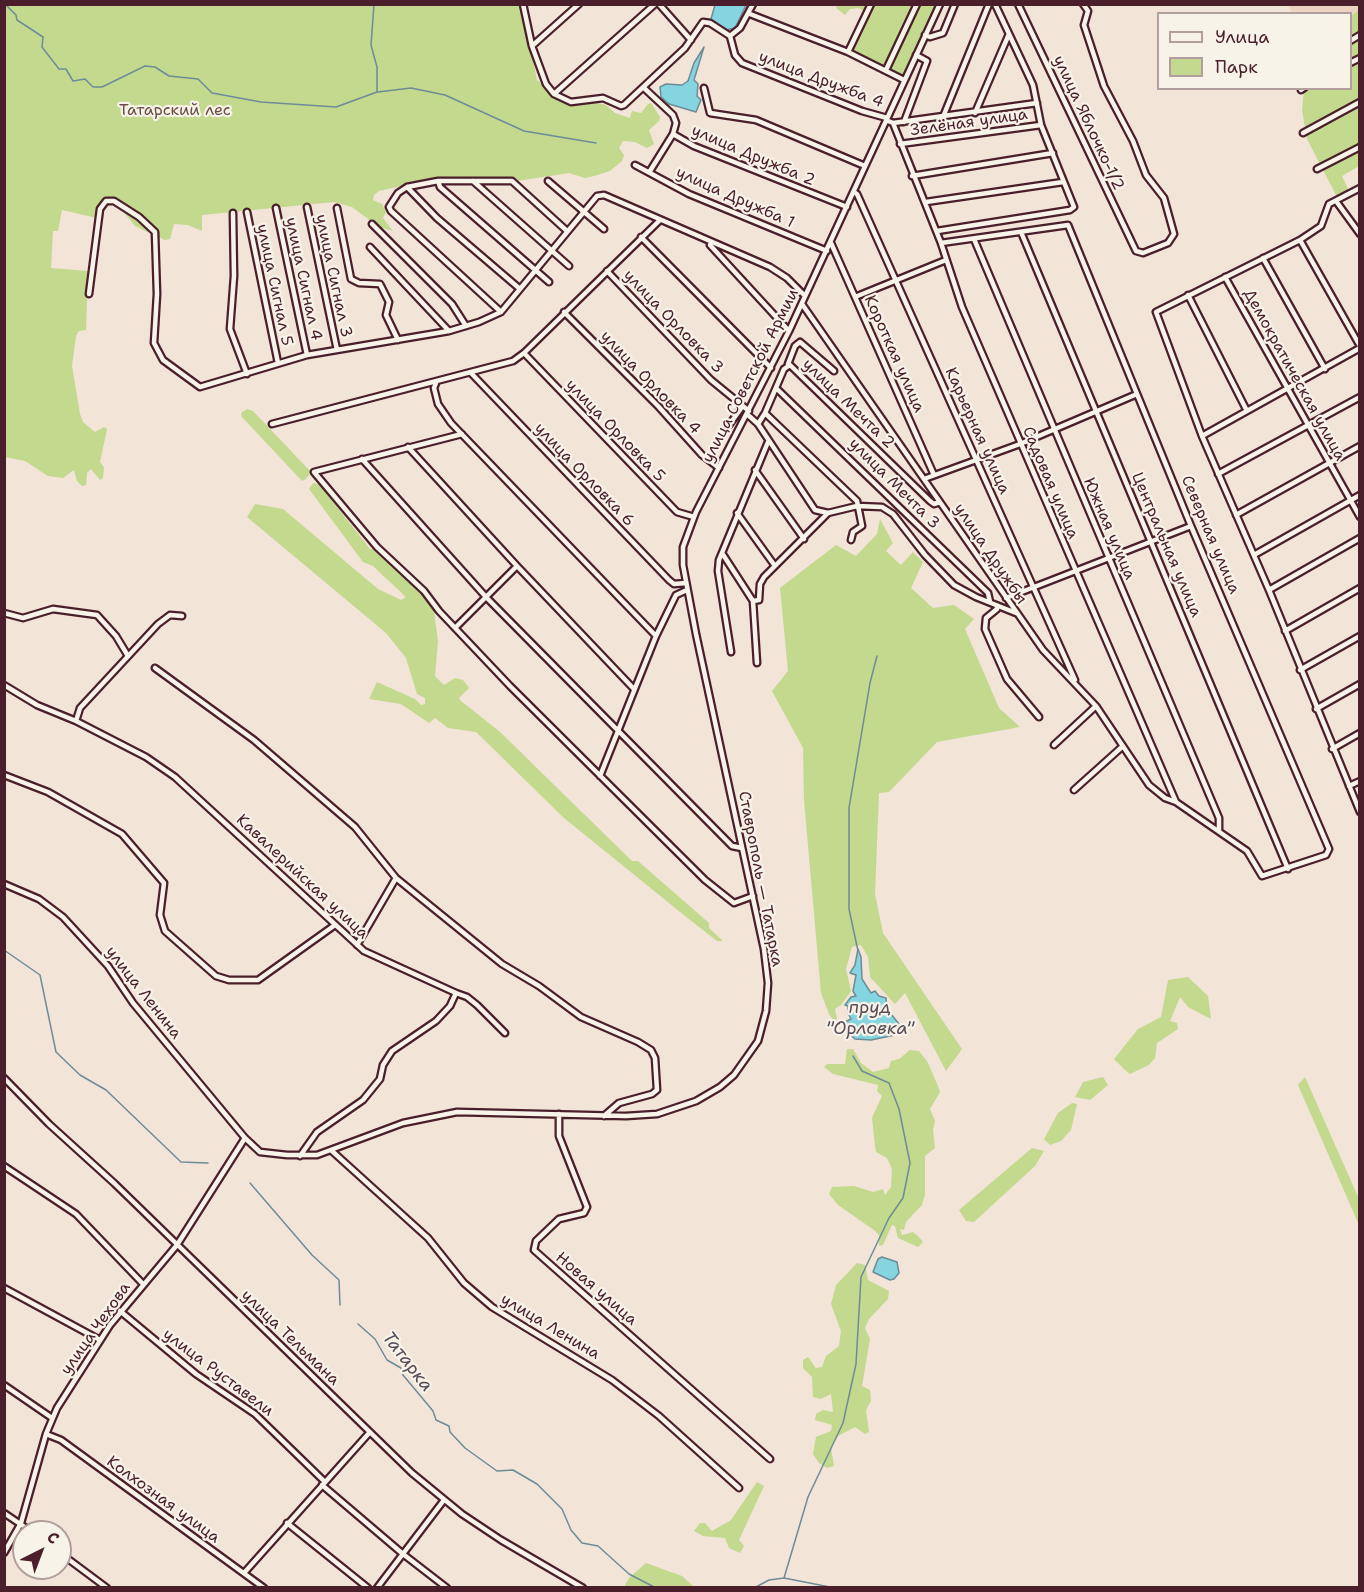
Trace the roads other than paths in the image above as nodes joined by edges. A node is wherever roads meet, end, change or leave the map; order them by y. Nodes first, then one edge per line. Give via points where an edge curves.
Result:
1 (523, 4) edge
2 (579, 4) edge
3 (657, 4) edge
4 (753, 4) edge
5 (871, 4) edge
6 (917, 4) edge
7 (940, 4) edge
8 (955, 4) edge
9 (989, 4) edge
10 (995, 4) edge
11 (1018, 4) edge
12 (1083, 4) edge
13 (750, 14) junction
14 (1009, 34) junction
15 (925, 35) junction
16 (730, 36) junction
17 (691, 40) junction
18 (532, 46) junction
19 (848, 52) junction
20 (916, 55) junction
21 (886, 70) junction
22 (904, 80) junction
23 (644, 88) junction
24 (704, 88) dead end
25 (554, 94) junction
26 (1359, 102) edge
27 (1036, 103) junction
28 (975, 113) junction
29 (943, 117) junction
30 (886, 119) junction
31 (904, 122) junction
32 (893, 123) junction
33 (1041, 125) junction
34 (1303, 133) dead end
35 (673, 134) junction
36 (900, 144) junction
37 (1359, 147) edge
38 (1053, 153) junction
39 (635, 165) dead end
40 (865, 166) junction
41 (1317, 169) dead end
42 (650, 171) junction
43 (912, 176) junction
44 (438, 181) junction
45 (473, 181) junction
46 (548, 181) dead end
47 (1063, 182) junction
48 (407, 187) junction
49 (1359, 189) edge
50 (854, 192) junction
51 (1336, 201) junction
52 (926, 202) junction
53 (307, 207) dead end
54 (847, 207) junction
55 (276, 208) dead end
56 (337, 208) dead end
57 (584, 211) junction
58 (246, 212) dead end
59 (233, 213) dead end
60 (660, 220) junction
61 (372, 224) dead end
62 (604, 229) dead end
63 (567, 231) junction
64 (937, 231) junction
65 (1021, 232) junction
66 (1359, 234) edge
67 (641, 237) junction
68 (974, 238) junction
69 (1300, 240) junction
70 (712, 242) junction
71 (831, 243) junction
72 (941, 243) junction
73 (370, 247) dead end
74 (551, 250) junction
75 (827, 251) junction
76 (1263, 258) junction
77 (946, 260) junction
78 (569, 266) dead end
79 (536, 270) junction
80 (607, 271) junction
81 (1225, 277) junction
82 (896, 280) junction
83 (549, 282) dead end
84 (520, 289) junction
85 (88, 294) dead end
86 (1188, 295) junction
87 (805, 296) junction
88 (855, 297) junction
89 (802, 304) junction
90 (501, 312) junction
91 (564, 312) junction
92 (466, 326) junction
93 (449, 331) junction
94 (789, 331) junction
95 (398, 340) junction
96 (1359, 347) edge
97 (337, 350) junction
98 (524, 354) junction
99 (308, 355) junction
100 (278, 363) junction
101 (788, 364) junction
102 (771, 368) junction
103 (1325, 369) junction
104 (834, 371) dead end
105 (471, 373) junction
106 (247, 374) junction
107 (436, 383) junction
108 (776, 388) junction
109 (1288, 389) junction
110 (1137, 394) junction
111 (1359, 397) edge
112 (742, 407) junction
113 (1095, 410) junction
114 (1247, 411) junction
115 (749, 413) junction
116 (765, 413) junction
117 (272, 424) dead end
118 (729, 424) dead end
119 (758, 424) junction
120 (1308, 426) junction
121 (1054, 429) junction
122 (462, 434) junction
123 (1202, 436) junction
124 (768, 442) junction
125 (1020, 444) junction
126 (1359, 446) edge
127 (408, 447) junction
128 (362, 459) junction
129 (976, 460) junction
130 (1329, 463) junction
131 (720, 468) junction
132 (755, 470) junction
133 (1218, 474) junction
134 (934, 475) junction
135 (924, 479) junction
136 (1359, 495) edge
137 (1350, 500) junction
138 (940, 502) junction
139 (857, 507) junction
140 (737, 513) junction
141 (828, 513) junction
142 (1236, 515) junction
143 (694, 517) junction
144 (1359, 517) edge
145 (1191, 526) junction
146 (1359, 538) edge
147 (804, 539) junction
148 (851, 540) dead end
149 (1151, 542) junction
150 (722, 553) junction
151 (1254, 555) junction
152 (1108, 558) junction
153 (517, 566) junction
154 (775, 566) junction
155 (1075, 570) junction
156 (674, 584) junction
157 (687, 586) junction
158 (1034, 586) junction
159 (1359, 588) edge
160 (1269, 590) junction
161 (676, 595) junction
162 (486, 597) junction
163 (1006, 598) junction
164 (753, 601) junction
165 (990, 602) junction
166 (997, 606) junction
167 (1016, 613) junction
168 (5, 614) edge
169 (182, 616) dead end
170 (455, 628) junction
171 (1285, 631) junction
172 (656, 636) junction
173 (1359, 636) edge
174 (731, 652) dead end
175 (128, 656) junction
176 (757, 663) dead end
177 (155, 668) dead end
178 (1300, 670) junction
179 (1076, 683) junction
180 (1359, 684) edge
181 (4, 685) edge
182 (633, 688) junction
183 (1096, 706) junction
184 (1316, 709) junction
185 (1039, 717) dead end
186 (76, 721) junction
187 (617, 730) junction
188 (1359, 733) edge
189 (1054, 745) dead end
190 (1123, 746) junction
191 (1332, 748) junction
192 (4, 775) edge
193 (600, 776) junction
194 (727, 776) joint
195 (1359, 781) edge
196 (1350, 786) junction
197 (1074, 790) dead end
198 (1176, 802) junction
199 (1359, 812) edge
200 (1219, 830) junction
201 (742, 848) junction
202 (1288, 869) junction
203 (396, 878) junction
204 (4, 884) edge
205 (753, 896) junction
206 (335, 925) junction
207 (357, 945) junction
208 (456, 993) junction
209 (505, 1033) dead end
210 (4, 1078) edge
211 (559, 1114) junction
212 (604, 1116) junction
213 (245, 1138) junction
214 (332, 1151) junction
215 (300, 1156) junction
216 (4, 1166) edge
217 (177, 1245) junction
218 (143, 1284) junction
219 (4, 1288) edge
220 (120, 1311) junction
221 (100, 1340) junction
222 (4, 1385) edge
223 (52, 1418) junction
224 (370, 1432) junction
225 (46, 1434) junction
226 (770, 1459) dead end
227 (323, 1484) junction
228 (739, 1488) dead end
229 (444, 1500) junction
230 (22, 1520) edge
231 (286, 1523) junction
232 (12, 1539) edge
233 (4, 1553) edge
234 (402, 1554) junction
235 (72, 1562) edge
236 (244, 1573) junction
237 (107, 1587) edge
238 (264, 1587) edge
239 (368, 1587) edge
240 (378, 1587) edge
241 (447, 1587) edge
242 (583, 1587) edge

1 - 18 street
2 - 18 street
3 - 17 street
3 - 25 street
4 - 13 street
5 - 19 street
6 - 21 street
7 - 15 street, улица Советской Армии
8 - 15 street via 943,33
9 - 29 street
10 - 14 street
11 - 12 street, улица Яблочко-1/2 via 1136,251 1143,253 1168,243 1174,234 1164,198 1146,175 1104,86 1084,25 1088,11
13 - 16 street
13 - 19 street
14 - 27 street via 1033,86
14 - 28 street
15 - 20 street, улица Советской Армии
16 - 17 street via 703,22
16 - 30 street, улица Дружба 4 via 737,60 742,63
17 - 23 street
18 - 25 street via 546,84
19 - 21 street
20 - 22 street, улица Советской Армии
20 - 31 street via 927,61
21 - 22 street
22 - 30 street, улица Советской Армии
23 - 25 street via 621,106 603,98 571,102
23 - 35 street, улица Дружба 2 via 673,115
24 - 40 street via 710,112 756,120
26 - 34 street
27 - 28 street, улица Дружба 4
27 - 33 street
28 - 29 street, улица Дружба 4
29 - 31 street, улица Дружба 4
30 - 32 street
30 - 40 street, улица Советской Армии
31 - 32 street, улица Дружба 4
32 - 36 street, Садовая улица
33 - 36 street, Зелёная улица
33 - 38 street
35 - 42 street
35 - 54 street, улица Дружба 2
36 - 43 street, Садовая улица
37 - 41 street
38 - 43 street
38 - 47 street
39 - 42 street, улица Дружба 1
40 - 50 street, улица Советской Армии
42 - 75 street, улица Дружба 1 via 688,194
43 - 52 street, Садовая улица
44 - 45 street
44 - 48 street
44 - 79 street via 440,187
45 - 63 street via 512,181
45 - 74 street
46 - 57 street
47 - 52 street
47 - 64 street via 1074,207 1070,210
48 - 84 street
48 - 90 street via 393,200 391,211
49 - 51 street
50 - 54 street, улица Советской Армии
50 - 82 street, Карьерная улица
51 - 66 street
51 - 69 street via 1329,204 1321,226
52 - 64 street, Садовая улица
53 - 97 street, улица Сигнал 3
54 - 71 street, улица Советской Армии
55 - 99 street, улица Сигнал 4
56 - 95 street via 351,279 380,284 388,297 386,315
57 - 60 street via 597,196 604,195
57 - 62 street
57 - 63 street
58 - 100 street, улица Сигнал 5
59 - 106 street via 230,329
60 - 67 street
60 - 70 street
61 - 92 street via 452,304
63 - 74 street
64 - 72 street, Садовая улица
65 - 68 street, Северная улица
65 - 110 street, Северная улица via 1068,225
65 - 113 street, Центральная улица
67 - 80 street
67 - 102 street
68 - 72 street, Северная улица
68 - 121 street, Южная улица
69 - 76 street
69 - 96 street
70 - 87 street via 770,267
70 - 94 street via 710,245
71 - 75 street, улица Советской Армии
71 - 88 street, Короткая улица
72 - 77 street, Садовая улица
73 - 93 street
74 - 78 street
74 - 79 street
75 - 87 street, улица Советской Армии
76 - 81 street
76 - 103 street
77 - 82 street
77 - 125 street, Садовая улица
79 - 83 street
79 - 84 street
80 - 91 street
80 - 112 street, улица Орловка 3
81 - 86 street
81 - 109 street, Демократическая улица
82 - 88 street
82 - 129 street, Карьерная улица
84 - 90 street
85 - 106 street via 100,208 106,201 114,201 154,232 154,343 163,360 200,387
86 - 114 street
86 - 123 street via 1156,312
87 - 89 street, улица Советской Армии
88 - 134 street, Короткая улица
89 - 94 street, улица Советской Армии
89 - 135 street, улица Дружбы
90 - 92 street
91 - 98 street
91 - 131 street, улица Орловка 4 via 702,455
92 - 93 street
93 - 95 street
94 - 102 street, улица Советской Армии
95 - 97 street
96 - 103 street
97 - 99 street
98 - 105 street via 505,364
98 - 143 street, улица Орловка 5 via 677,512
99 - 100 street
100 - 106 street
101 - 104 street via 800,342
101 - 108 street, улица Мечта 2
101 - 138 street, улица Мечта 2 via 930,501
102 - 115 street, улица Советской Армии
103 - 109 street
105 - 107 street
105 - 156 street, улица Орловка 6
107 - 117 street
107 - 122 street via 434,388 442,411
108 - 116 street, улица Мечта 2
108 - 165 street, улица Мечта 3 via 988,593
109 - 114 street
109 - 120 street, Демократическая улица
110 - 113 street
110 - 145 street, Северная улица
111 - 120 street
112 - 115 street, улица Орловка 3
112 - 118 street
113 - 121 street
113 - 149 street, Центральная улица
114 - 123 street
115 - 119 street, улица Орловка 3
115 - 131 street, улица Советской Армии
116 - 119 street, улица Мечта 2
116 - 139 street via 842,485 857,501
119 - 124 street, улица Орловка 3
120 - 130 street, Демократическая улица
120 - 133 street
121 - 125 street
121 - 152 street, Южная улица
122 - 127 street
122 - 172 street
123 - 133 street
124 - 132 street
124 - 141 street, улица Орловка 3 via 815,510
125 - 129 street
125 - 155 street, Садовая улица
126 - 130 street
127 - 128 street
127 - 153 street
128 - 162 street
128 - 170 street via 314,472 377,547 424,591
129 - 134 street
129 - 158 street, Карьерная улица
130 - 137 street, Демократическая улица
130 - 142 street
131 - 143 street, улица Советской Армии
132 - 140 street
132 - 147 street
133 - 142 street
134 - 135 street
135 - 138 street, улица Дружбы
136 - 137 street
137 - 144 street, Демократическая улица
137 - 151 street
138 - 163 street, улица Дружбы
139 - 141 street
139 - 148 street via 862,526
139 - 165 street via 887,510 944,576 965,592
140 - 150 street
140 - 154 street
141 - 147 street
142 - 151 street
143 - 157 street, улица Советской Армии via 683,547
145 - 149 street
145 - 202 street, Северная улица via 1329,849 1326,855
146 - 160 street
147 - 154 street
149 - 152 street
149 - 202 street, Центральная улица
150 - 164 street
150 - 174 street via 718,571
151 - 160 street
152 - 155 street
152 - 200 street, Южная улица via 1219,818
153 - 162 street
153 - 182 street
154 - 164 street via 761,580 759,600
155 - 158 street
155 - 198 street, Садовая улица
156 - 157 street
156 - 161 street
157 - 161 street
157 - 194 street, улица Советской Армии
158 - 163 street
158 - 179 street, Карьерная улица
159 - 171 street
160 - 171 street
161 - 172 street
162 - 170 street
162 - 187 street
163 - 167 street, улица Дружбы
164 - 176 street
165 - 166 street
166 - 167 street
166 - 185 street via 985,621 985,629 1007,679
167 - 179 street, улица Дружбы via 1053,662
168 - 175 street via 23,618 53,609 97,615
169 - 175 street via 170,615
170 - 193 street
171 - 178 street
172 - 182 street
173 - 178 street
175 - 186 street via 80,708
177 - 203 street via 254,740 355,827
178 - 184 street
179 - 183 street, улица Дружбы
180 - 184 street
181 - 186 street, Кавалерийская улица via 37,705
182 - 187 street
183 - 189 street
183 - 190 street, улица Дружбы
184 - 191 street
186 - 206 street, Кавалерийская улица via 146,757 175,777
187 - 193 street
187 - 201 street via 732,846
188 - 191 street
190 - 197 street
190 - 198 street, улица Дружбы via 1149,785
191 - 196 street
192 - 206 street via 48,792 122,834 164,883 159,915 165,931 216,976 258,980
193 - 205 street via 728,900 741,902
194 - 201 street, Ставрополь — Татарка
195 - 196 street
196 - 199 street
198 - 200 street
200 - 202 street, Северная улица via 1247,851 1262,876
201 - 205 street, Ставрополь — Татарка
203 - 207 street
203 - 212 street via 502,964 581,1017 638,1041 653,1053 657,1084 654,1092 619,1103
204 - 213 street, улица Ленина via 39,898 63,916 108,966 133,1003
205 - 212 street, Ставрополь — Татарка via 768,983 758,1041 734,1074 696,1101 657,1114
206 - 207 street, Кавалерийская улица
207 - 208 street, Кавалерийская улица via 372,956
208 - 209 street, Кавалерийская улица via 477,1005
208 - 215 street via 436,1021 392,1051 380,1079 363,1100 317,1132
210 - 217 street, улица Тельмана
211 - 212 street, Ставрополь — Татарка
211 - 214 street, улица Ленина via 440,1114 391,1127
211 - 226 street, Новая улица via 559,1136 587,1207 584,1213 559,1219 536,1241 534,1250
213 - 215 street, улица Ленина via 260,1152
213 - 217 street, улица Чехова
214 - 215 street, улица Ленина
214 - 228 street, улица Ленина via 428,1239 464,1283 492,1307 612,1380 659,1416
216 - 218 street via 76,1214
217 - 218 street, улица Чехова
217 - 224 street, улица Тельмана
218 - 220 street, улица Чехова
219 - 221 street
220 - 221 street, улица Чехова
220 - 227 street, улица Руставели via 196,1374 255,1414
221 - 223 street, улица Чехова
222 - 223 street
223 - 225 street, улица Чехова
224 - 227 street
224 - 229 street, улица Тельмана
225 - 230 street, улица Чехова
225 - 236 street, Колхозная улица via 61,1440
227 - 231 street
227 - 234 street, улица Руставели
229 - 234 street
229 - 242 street, улица Тельмана via 501,1540
231 - 236 street
231 - 239 street
232 - 233 street, улица Чехова
234 - 240 street
234 - 241 street
235 - 237 street
236 - 238 street, Колхозная улица

